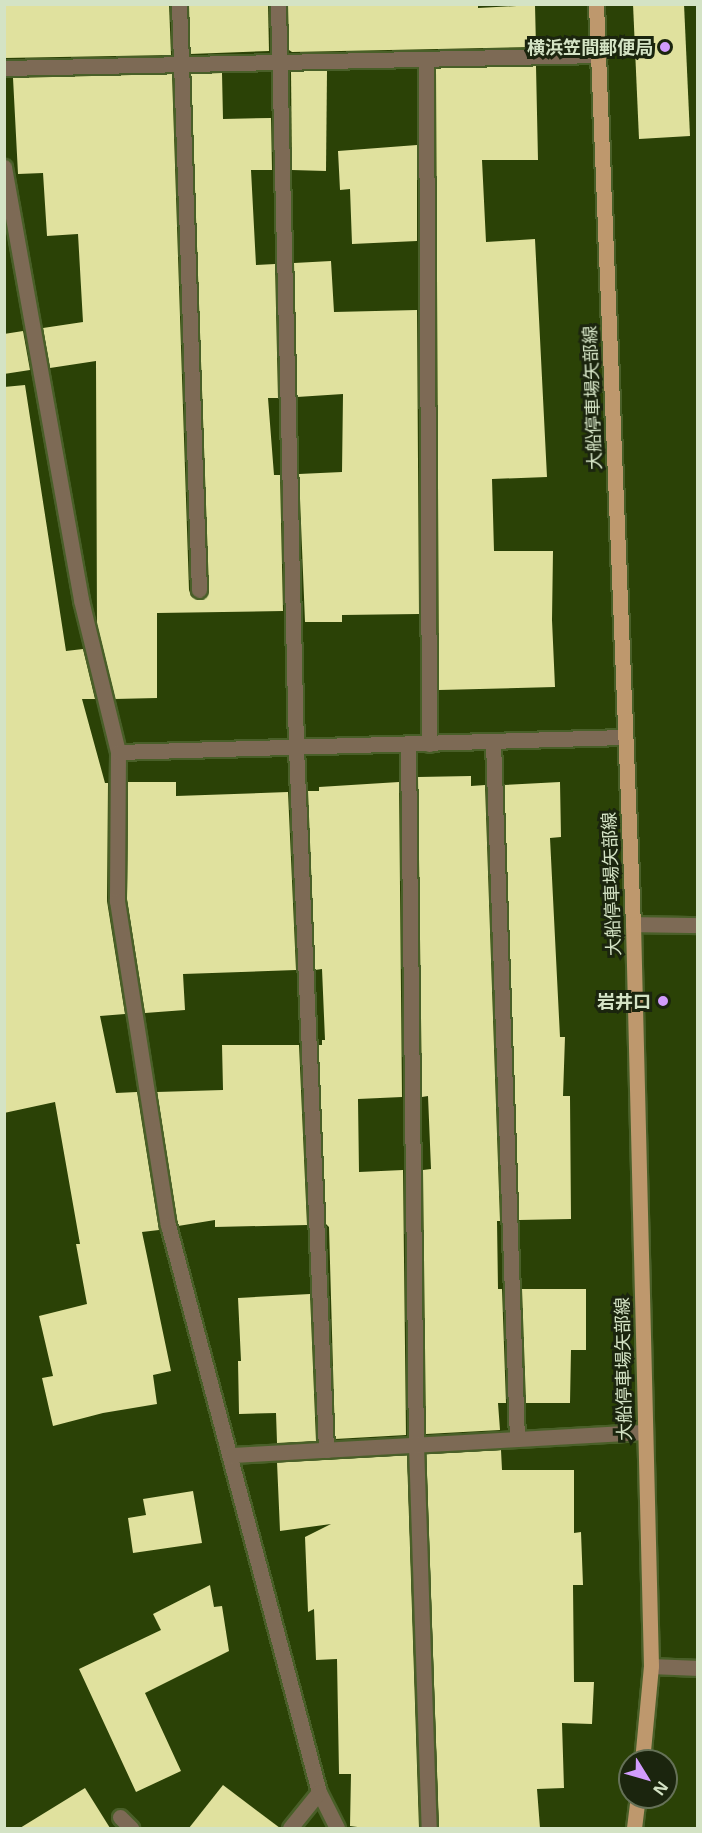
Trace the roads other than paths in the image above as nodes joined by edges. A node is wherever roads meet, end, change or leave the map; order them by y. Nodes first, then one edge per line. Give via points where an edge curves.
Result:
1 (179, 4) edge
2 (278, 4) edge
3 (596, 4) edge
4 (598, 55) junction
5 (426, 59) junction
6 (279, 63) junction
7 (182, 64) junction
8 (4, 69) edge
9 (4, 167) edge
10 (15, 226) junction
11 (4, 242) edge
12 (199, 590) dead end
13 (624, 737) junction
14 (493, 742) junction
15 (429, 744) junction
16 (408, 745) junction
17 (296, 748) junction
18 (118, 752) junction
19 (633, 924) junction
20 (698, 925) edge
21 (644, 1432) junction
22 (516, 1439) junction
23 (416, 1445) junction
24 (326, 1450) junction
25 (231, 1455) junction
26 (651, 1666) junction
27 (698, 1668) edge
28 (643, 1749) edge
29 (319, 1792) junction
30 (636, 1809) edge
31 (120, 1817) dead end
32 (130, 1828) edge
33 (291, 1828) edge
34 (337, 1828) edge
35 (429, 1828) edge
36 (634, 1828) edge

1 - 7 street
2 - 6 street
3 - 4 main road, 大船停車場矢部線
4 - 5 street
4 - 13 main road, 大船停車場矢部線
5 - 6 street
5 - 15 street
6 - 7 street
6 - 17 street
7 - 8 street
7 - 12 street
9 - 10 street
10 - 11 street
10 - 18 street via 81,600
13 - 14 street
13 - 19 main road, 大船停車場矢部線
14 - 15 street
14 - 22 street
15 - 16 street
16 - 17 street
16 - 23 street
17 - 18 street
17 - 24 street
18 - 25 street via 117,901 168,1226
19 - 20 street
19 - 21 main road, 大船停車場矢部線
21 - 22 street
21 - 26 main road, 大船停車場矢部線
22 - 23 street
23 - 24 street
23 - 35 street
24 - 25 street
25 - 29 street
26 - 27 street
26 - 28 main road, 大船停車場矢部線
29 - 33 street
29 - 34 street
30 - 36 main road
31 - 32 street

